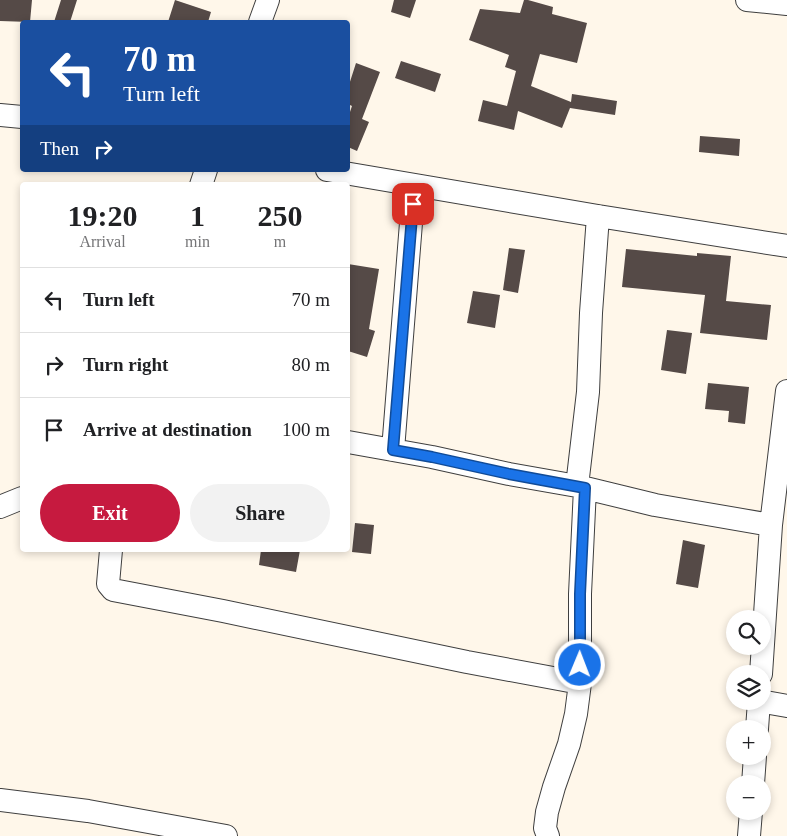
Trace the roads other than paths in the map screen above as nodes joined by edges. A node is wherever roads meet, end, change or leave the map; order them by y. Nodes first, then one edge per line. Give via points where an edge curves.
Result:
1 (268, 0) edge
2 (747, 0) edge
3 (787, 4) edge
4 (261, 20) edge
5 (0, 116) edge
6 (20, 117) edge
7 (339, 172) edge
8 (414, 185) junction
9 (598, 216) junction
10 (787, 246) edge
11 (787, 391) edge
12 (350, 442) edge
13 (393, 450) junction
14 (581, 487) junction
15 (20, 499) edge
16 (0, 507) edge
17 (771, 525) junction
18 (111, 552) edge
19 (762, 665) edge
20 (580, 683) junction
21 (771, 703) edge
22 (787, 706) edge
23 (0, 800) edge
24 (750, 820) edge
25 (226, 836) edge
26 (548, 836) edge
27 (749, 836) edge

1 - 4 street
2 - 3 street
5 - 6 street
7 - 8 street
8 - 9 street
8 - 13 street
9 - 10 street
9 - 14 street
11 - 17 street
12 - 13 street
13 - 14 street
14 - 17 street via 655,505
14 - 20 street
15 - 16 street
17 - 19 street
18 - 20 street via 108,584 113,590
20 - 26 street via 569,744 547,812 545,828
21 - 22 street
23 - 25 street via 88,811
24 - 27 street

